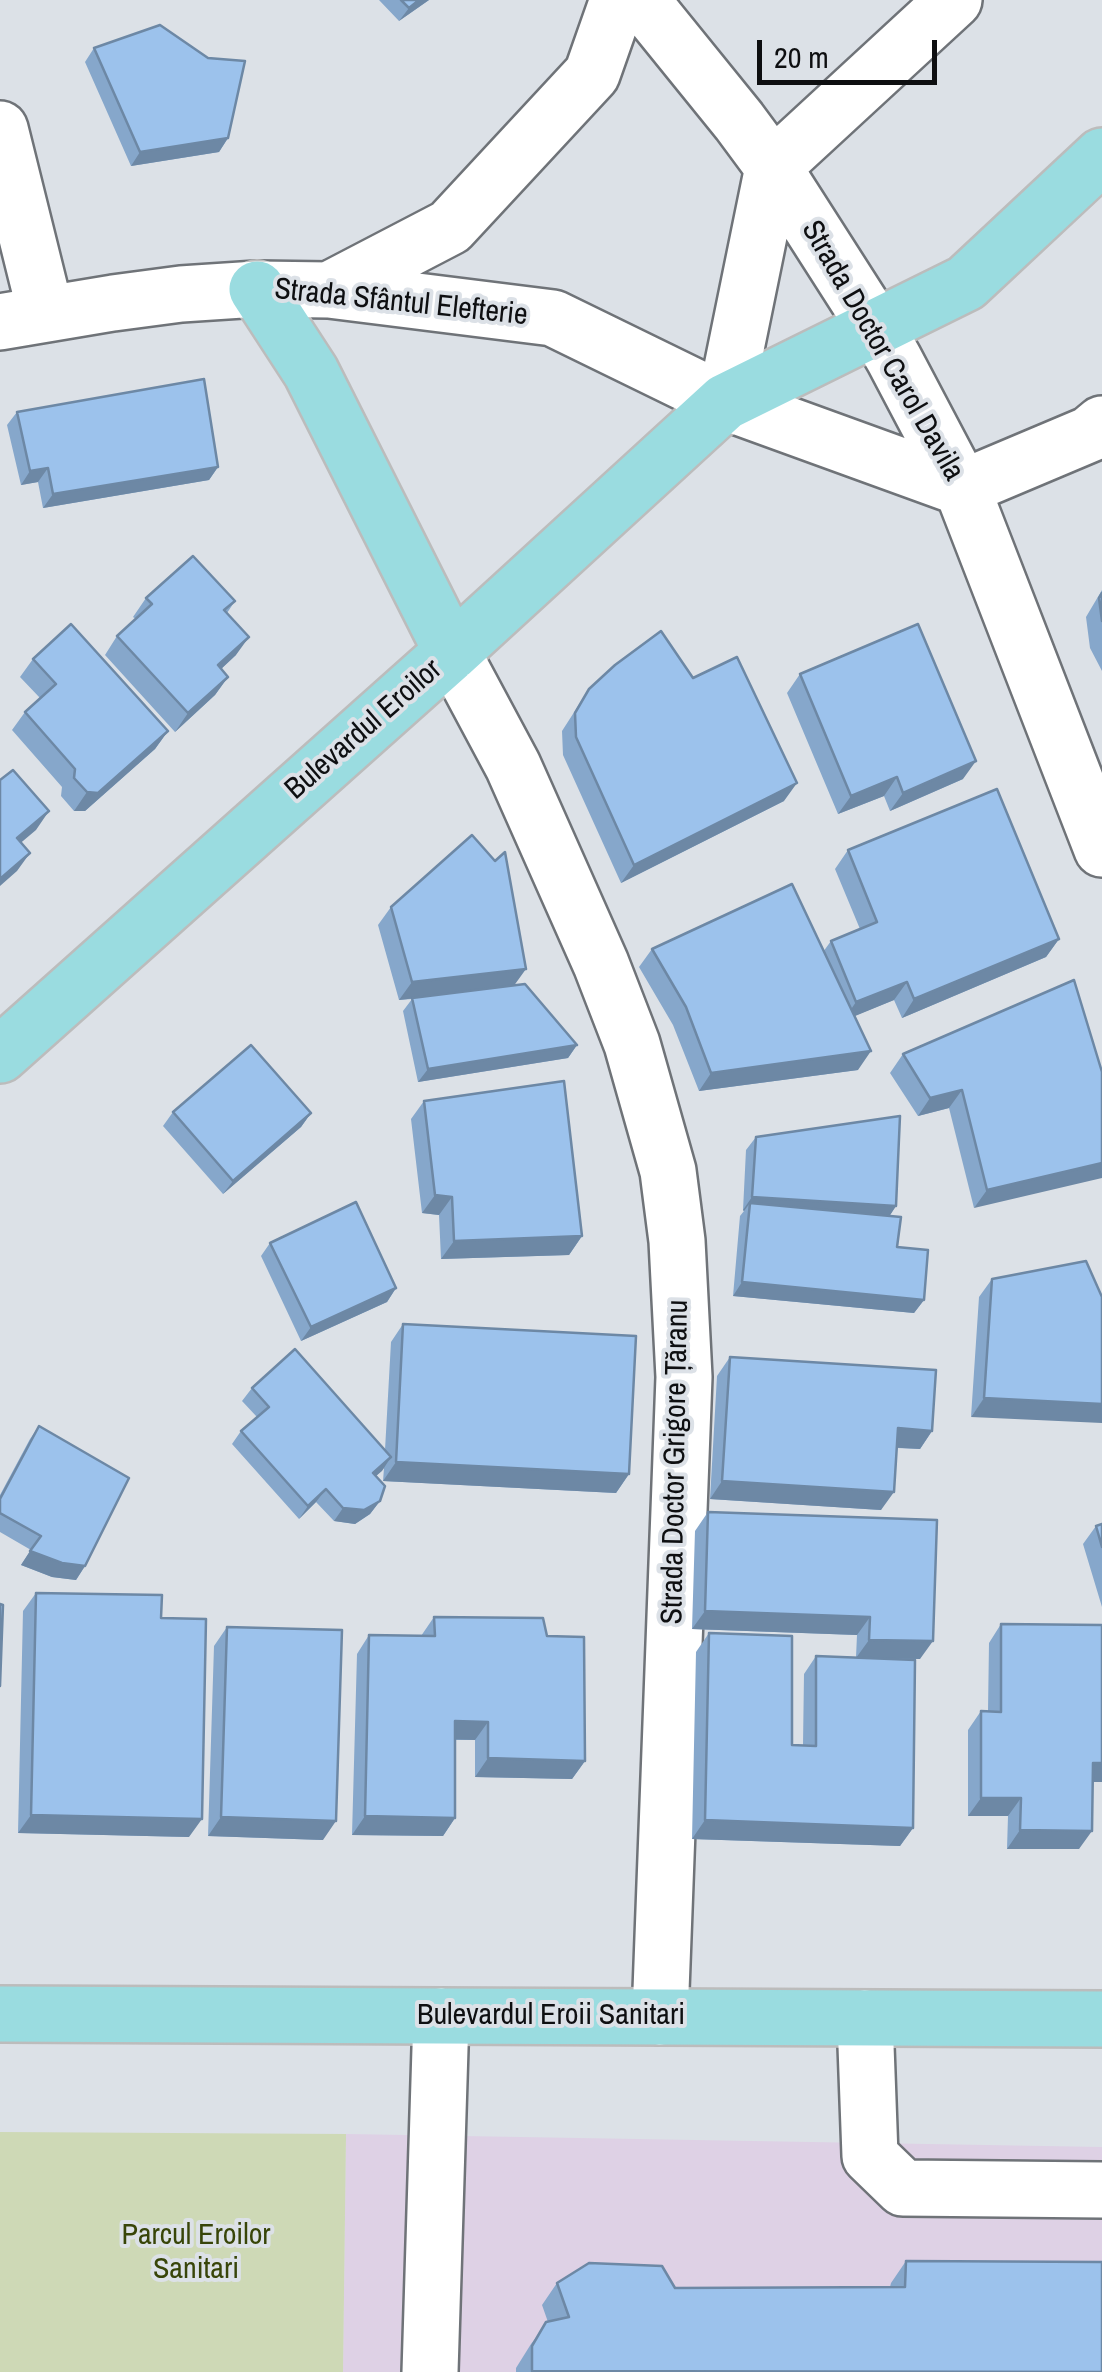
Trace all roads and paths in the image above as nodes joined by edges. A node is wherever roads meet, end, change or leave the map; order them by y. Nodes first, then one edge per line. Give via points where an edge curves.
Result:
1 (618, 0) edge
2 (641, 0) edge
3 (954, 0) edge
4 (0, 130) edge
5 (1102, 156) edge
6 (773, 167) junction
7 (257, 289) junction
8 (328, 290) junction
9 (23, 318) edge
10 (876, 328) junction
11 (725, 402) junction
12 (1102, 424) edge
13 (962, 488) junction
14 (452, 652) junction
15 (1102, 850) edge
16 (0, 1054) edge
17 (0, 2014) edge
18 (440, 2016) junction
19 (660, 2016) junction
20 (865, 2018) junction
21 (1102, 2020) edge
22 (1102, 2190) edge
23 (430, 2372) edge

1 - 8 street via 592,74 450,227
2 - 6 street, Strada Doctor Carol Davila
3 - 6 street
4 - 9 street
5 - 10 main road, Bulevardul Eroilor via 966,284
6 - 10 street, Strada Doctor Carol Davila
6 - 11 street
7 - 8 street, Strada Sfântul Elefterie
7 - 9 street, Strada Sfântul Elefterie
7 - 14 main road via 310,372
8 - 11 street, Strada Sfântul Elefterie via 553,318
10 - 11 main road, Bulevardul Eroilor
10 - 13 street, Strada Doctor Carol Davila
11 - 13 street
11 - 14 main road, Bulevardul Eroilor
12 - 13 street
13 - 15 street, Strada Doctor Carol Davila
14 - 16 main road, Bulevardul Eroilor
14 - 19 street, Strada Doctor Grigore Țăranu via 513,766 601,964 668,1171 684,1378
17 - 18 main road, Bulevardul Eroii Sanitari
18 - 19 main road, Bulevardul Eroii Sanitari
18 - 23 street
19 - 20 main road, Bulevardul Eroii Sanitari
20 - 21 main road, Bulevardul Eroii Sanitari
20 - 22 street via 870,2156 903,2188

